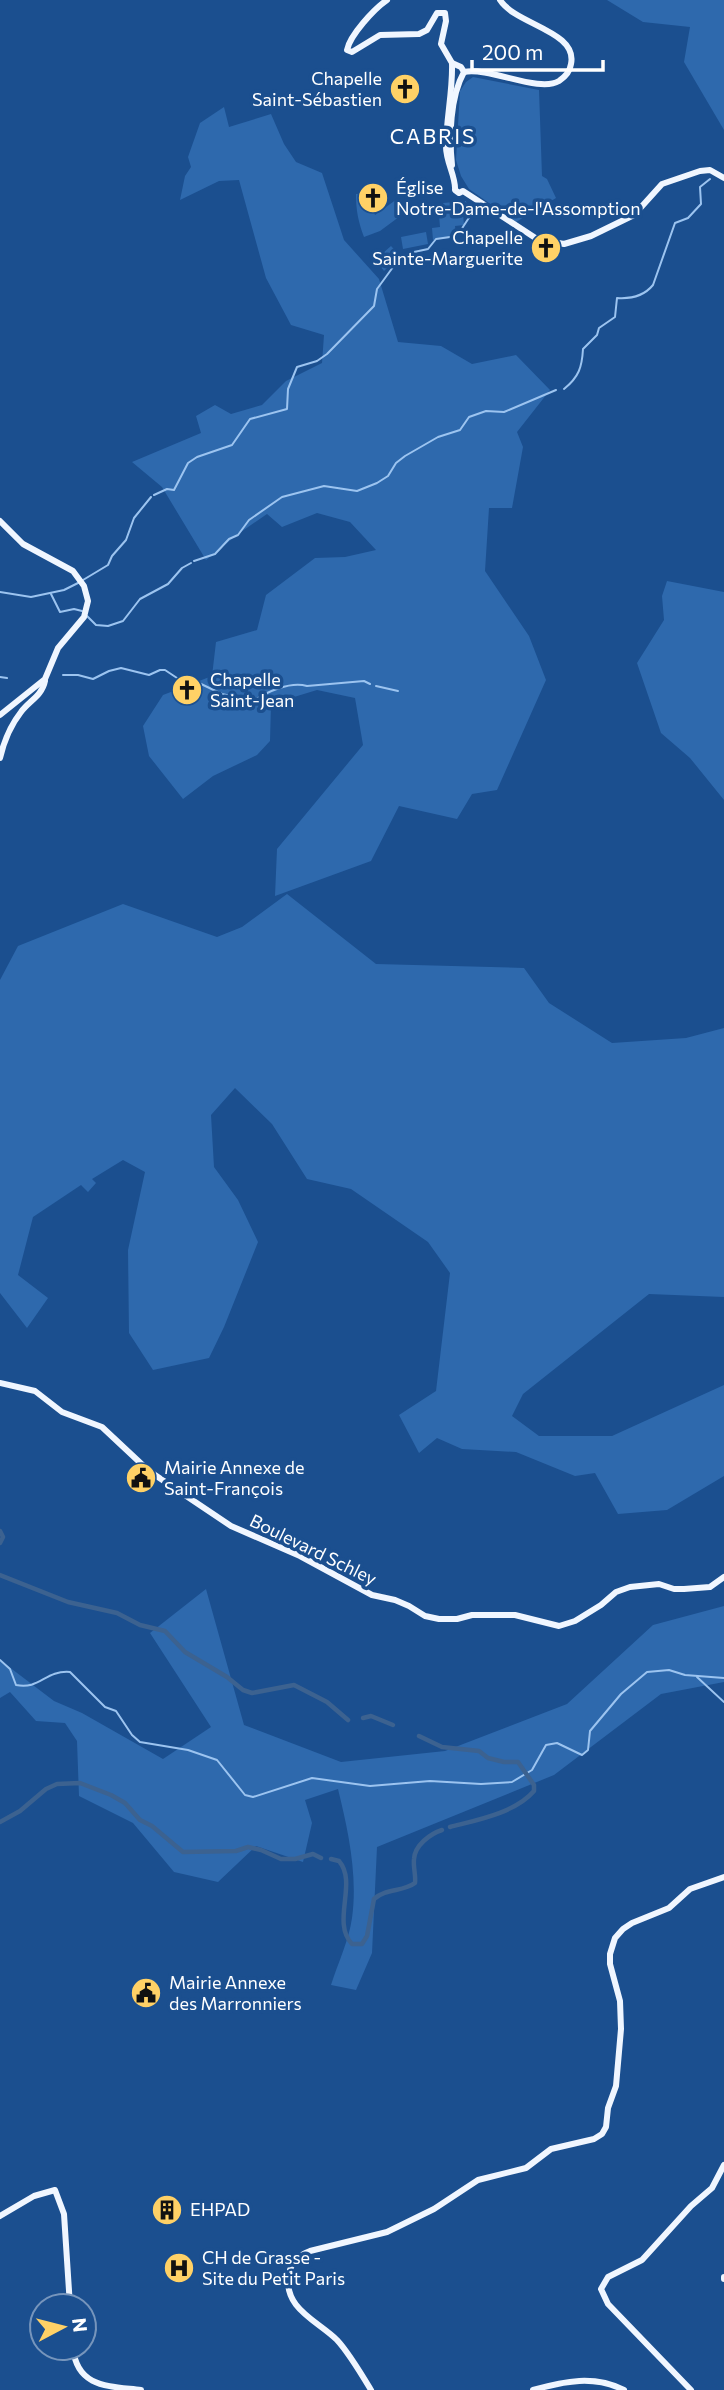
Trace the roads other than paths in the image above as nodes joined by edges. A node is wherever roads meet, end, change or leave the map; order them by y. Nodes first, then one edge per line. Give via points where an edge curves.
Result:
1 (387, 0) edge
2 (500, 0) edge
3 (456, 71) junction
4 (724, 178) edge
5 (0, 521) edge
6 (45, 679) junction
7 (0, 715) edge
8 (0, 758) edge
9 (0, 1383) edge
10 (724, 1577) edge
11 (724, 1877) edge
12 (724, 2165) edge
13 (0, 2216) edge
14 (69, 2292) edge
15 (77, 2362) edge
16 (141, 2390) edge
17 (371, 2390) edge
18 (533, 2390) edge
19 (624, 2390) edge
20 (691, 2390) edge

1 - 3 main road via 348,44 349,52 380,35 419,34 442,12 446,17 441,44
2 - 3 main road via 514,15 566,43 572,56 570,68 564,77 549,84
3 - 4 main road via 451,154 458,184 537,239 564,244 591,236 634,215 662,184 700,171 710,170
5 - 6 main road via 23,544 73,571 86,591 84,617 58,649
6 - 7 main road
6 - 8 main road via 42,690 21,711 6,737
9 - 10 main road, Boulevard Schley via 35,1391 62,1412 102,1427 140,1463 231,1526 425,1616 514,1615 559,1626 630,1587 710,1587
11 - 17 main road via 690,1889 669,1908 632,1923 615,1938 610,1964 620,2001 621,2029 616,2086 602,2134 551,2149 526,2168 478,2180 387,2232 303,2254 292,2264 288,2286 293,2301 340,2342
12 - 20 main road via 712,2188 642,2260 610,2275 602,2286 608,2304
13 - 14 main road via 31,2197 50,2194 61,2203
15 - 16 main road via 93,2382
18 - 19 main road via 581,2380 601,2381

